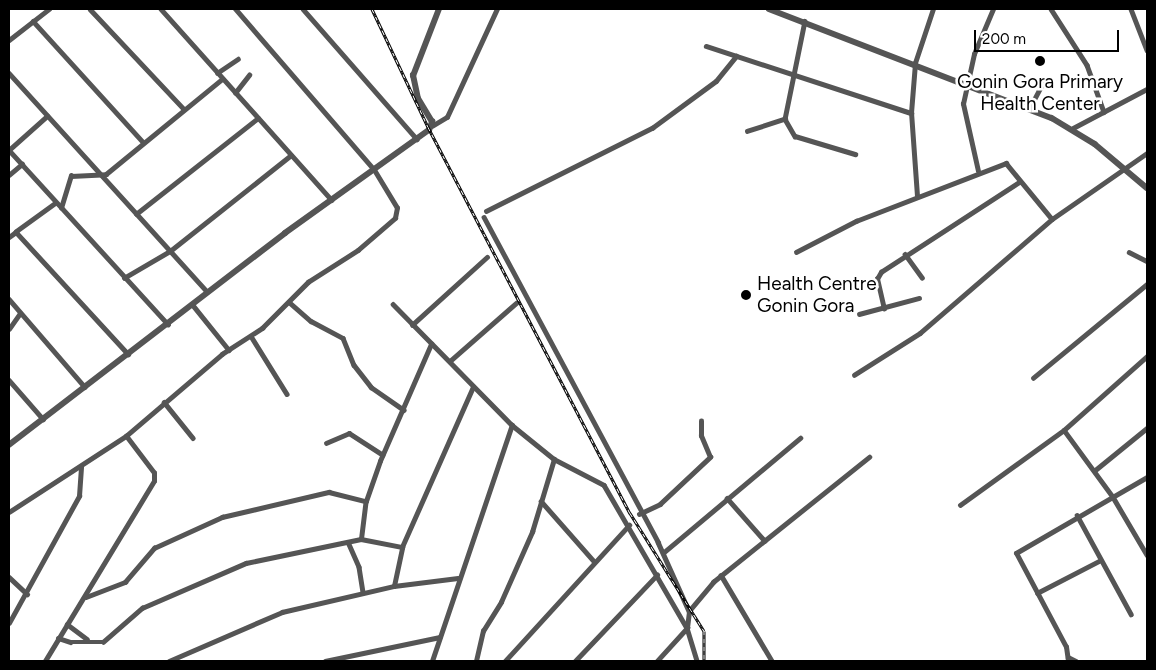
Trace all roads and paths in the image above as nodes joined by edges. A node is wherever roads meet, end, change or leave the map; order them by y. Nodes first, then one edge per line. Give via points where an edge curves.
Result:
1 (49, 9) edge
2 (90, 9) edge
3 (161, 9) edge
4 (235, 9) edge
5 (303, 9) edge
6 (439, 9) edge
7 (497, 9) edge
8 (768, 9) edge
9 (931, 9) edge
10 (993, 9) edge
11 (1052, 9) edge
12 (1130, 9) edge
13 (33, 21) junction
14 (805, 22) junction
15 (9, 40) edge
16 (706, 46) dead end
17 (1147, 50) edge
18 (736, 56) junction
19 (238, 59) dead end
20 (915, 63) junction
21 (9, 73) edge
22 (217, 74) junction
23 (249, 75) dead end
24 (792, 75) junction
25 (222, 79) junction
26 (1043, 83) dead end
27 (965, 84) junction
28 (1147, 89) edge
29 (235, 93) junction
30 (184, 109) junction
31 (1029, 109) junction
32 (1104, 112) junction
33 (910, 113) junction
34 (47, 116) junction
35 (258, 118) junction
36 (785, 119) junction
37 (432, 126) junction
38 (1073, 128) junction
39 (747, 131) dead end
40 (417, 139) junction
41 (143, 142) junction
42 (9, 150) edge
43 (1147, 153) edge
44 (855, 154) dead end
45 (291, 155) junction
46 (22, 164) junction
47 (1126, 169) junction
48 (374, 170) junction
49 (978, 171) junction
50 (103, 174) junction
51 (9, 175) edge
52 (1019, 182) junction
53 (1147, 188) edge
54 (917, 196) junction
55 (332, 200) junction
56 (56, 203) junction
57 (61, 208) junction
58 (486, 211) dead end
59 (136, 214) junction
60 (484, 218) dead end
61 (1052, 219) junction
62 (16, 232) junction
63 (9, 237) edge
64 (170, 251) junction
65 (796, 252) dead end
66 (1129, 252) dead end
67 (905, 254) junction
68 (487, 257) dead end
69 (1147, 261) edge
70 (922, 277) dead end
71 (124, 278) junction
72 (1147, 284) edge
73 (207, 291) junction
74 (919, 298) dead end
75 (9, 299) edge
76 (289, 302) junction
77 (516, 303) dead end
78 (192, 304) junction
79 (393, 304) dead end
80 (884, 310) junction
81 (20, 313) junction
82 (859, 314) dead end
83 (168, 324) junction
84 (412, 325) junction
85 (9, 329) edge
86 (251, 336) junction
87 (432, 344) junction
88 (229, 350) junction
89 (128, 354) junction
90 (1147, 356) edge
91 (450, 361) junction
92 (854, 375) dead end
93 (1034, 378) dead end
94 (9, 380) edge
95 (85, 387) junction
96 (473, 387) junction
97 (287, 394) dead end
98 (164, 402) junction
99 (404, 410) junction
100 (43, 420) junction
101 (700, 421) dead end
102 (512, 425) junction
103 (1147, 428) edge
104 (1064, 430) junction
105 (126, 436) junction
106 (193, 438) dead end
107 (800, 438) dead end
108 (326, 443) dead end
109 (9, 445) edge
110 (383, 455) junction
111 (869, 457) dead end
112 (554, 459) junction
113 (82, 467) junction
114 (1094, 471) junction
115 (1147, 477) edge
116 (1113, 497) junction
117 (727, 498) junction
118 (542, 500) junction
119 (366, 501) junction
120 (960, 505) dead end
121 (9, 512) edge
122 (639, 514) junction
123 (1077, 515) junction
124 (629, 525) junction
125 (361, 539) junction
126 (765, 541) junction
127 (348, 542) junction
128 (402, 547) junction
129 (663, 553) junction
130 (1147, 555) edge
131 (593, 560) junction
132 (1099, 561) junction
133 (657, 575) junction
134 (721, 575) junction
135 (9, 577) edge
136 (458, 578) junction
137 (394, 586) junction
138 (363, 593) junction
139 (1037, 593) junction
140 (26, 594) junction
141 (86, 597) junction
142 (690, 611) junction
143 (1131, 614) dead end
144 (9, 623) edge
145 (67, 624) junction
146 (687, 628) junction
147 (58, 638) junction
148 (440, 638) junction
149 (87, 639) junction
150 (1068, 659) edge
151 (45, 661) edge
152 (169, 661) edge
153 (325, 661) edge
154 (432, 661) edge
155 (476, 661) edge
156 (505, 661) edge
157 (575, 661) edge
158 (657, 661) edge
159 (697, 661) edge
160 (772, 661) edge
161 (1076, 661) edge

1 - 13 street
2 - 30 street
3 - 22 street
4 - 48 street
5 - 40 street
6 - 37 street via 413,76
7 - 37 street via 448,117
8 - 14 street
9 - 20 street
10 - 27 street
11 - 32 street via 1086,65
12 - 17 street
13 - 15 street
13 - 41 street
14 - 20 street
14 - 24 street
16 - 18 street
18 - 24 street
18 - 58 street via 701,93 645,132
19 - 22 street
20 - 27 street
20 - 33 street
21 - 34 street
22 - 25 street
23 - 29 street
24 - 33 street
24 - 36 street
25 - 29 street
25 - 30 street
26 - 31 street
27 - 31 street
27 - 49 street via 963,104
28 - 32 street
29 - 35 street
30 - 41 street
31 - 38 street
32 - 38 street
33 - 54 street
34 - 42 street
34 - 50 street
35 - 45 street
35 - 59 street
36 - 39 street
36 - 44 street via 796,136
37 - 40 street
38 - 47 street
40 - 48 street
41 - 50 street
42 - 46 street
43 - 47 street
45 - 55 street
45 - 64 street
46 - 51 street
46 - 56 street
47 - 53 street
47 - 61 street
48 - 55 street
48 - 76 street via 397,208 396,218 358,250 308,282
49 - 52 street via 1008,163
49 - 54 street
50 - 57 street via 71,176
50 - 59 street
52 - 61 street
52 - 67 street
54 - 65 street
55 - 73 street
56 - 57 street
56 - 62 street
57 - 71 street
59 - 64 street
60 - 122 street
61 - 92 street via 920,334
62 - 63 street
62 - 89 street
64 - 71 street
64 - 73 street
66 - 69 street
67 - 70 street
67 - 80 street via 878,276
68 - 84 street
71 - 83 street
72 - 93 street
73 - 78 street
74 - 80 street
75 - 81 street
76 - 86 street
76 - 99 street via 311,321 343,338 354,365 371,387
77 - 91 street
78 - 83 street
78 - 88 street
79 - 84 street
80 - 82 street
81 - 85 street
81 - 95 street
83 - 89 street
84 - 87 street
86 - 88 street
86 - 97 street
87 - 91 street
87 - 99 street
88 - 98 street
89 - 95 street
90 - 104 street
91 - 96 street
94 - 100 street
95 - 100 street
96 - 102 street
96 - 128 street
98 - 105 street
98 - 106 street
99 - 110 street
100 - 109 street
101 - 122 street via 701,436 710,457 660,504
102 - 112 street
102 - 136 street
103 - 114 street
104 - 114 street
104 - 120 street
105 - 113 street
105 - 141 street via 155,477
107 - 117 street
108 - 110 street via 349,433
110 - 119 street
111 - 126 street
112 - 118 street
112 - 124 street via 604,485
113 - 121 street
113 - 140 street via 79,496
114 - 116 street
115 - 116 street
116 - 123 street
116 - 130 street
117 - 126 street
117 - 129 street
118 - 131 street
118 - 155 street via 501,602 483,631
119 - 125 street
119 - 141 street via 329,492 222,517 154,548 125,582
122 - 129 street
123 - 132 street
123 - 139 street via 1016,553
124 - 131 street
124 - 133 street
125 - 127 street
125 - 128 street
126 - 134 street
127 - 138 street via 360,567
127 - 149 street via 246,563 142,608 105,641
128 - 137 street
129 - 142 street
131 - 156 street
132 - 139 street
132 - 143 street
133 - 146 street
133 - 157 street
134 - 142 street
134 - 160 street
135 - 140 street
136 - 137 street
136 - 148 street
137 - 138 street
138 - 152 street via 259,619
139 - 150 street
140 - 144 street
141 - 145 street
142 - 146 street
145 - 147 street
145 - 149 street
146 - 158 street
146 - 159 street
147 - 149 street via 70,642
147 - 151 street
148 - 153 street
148 - 154 street
150 - 161 street

